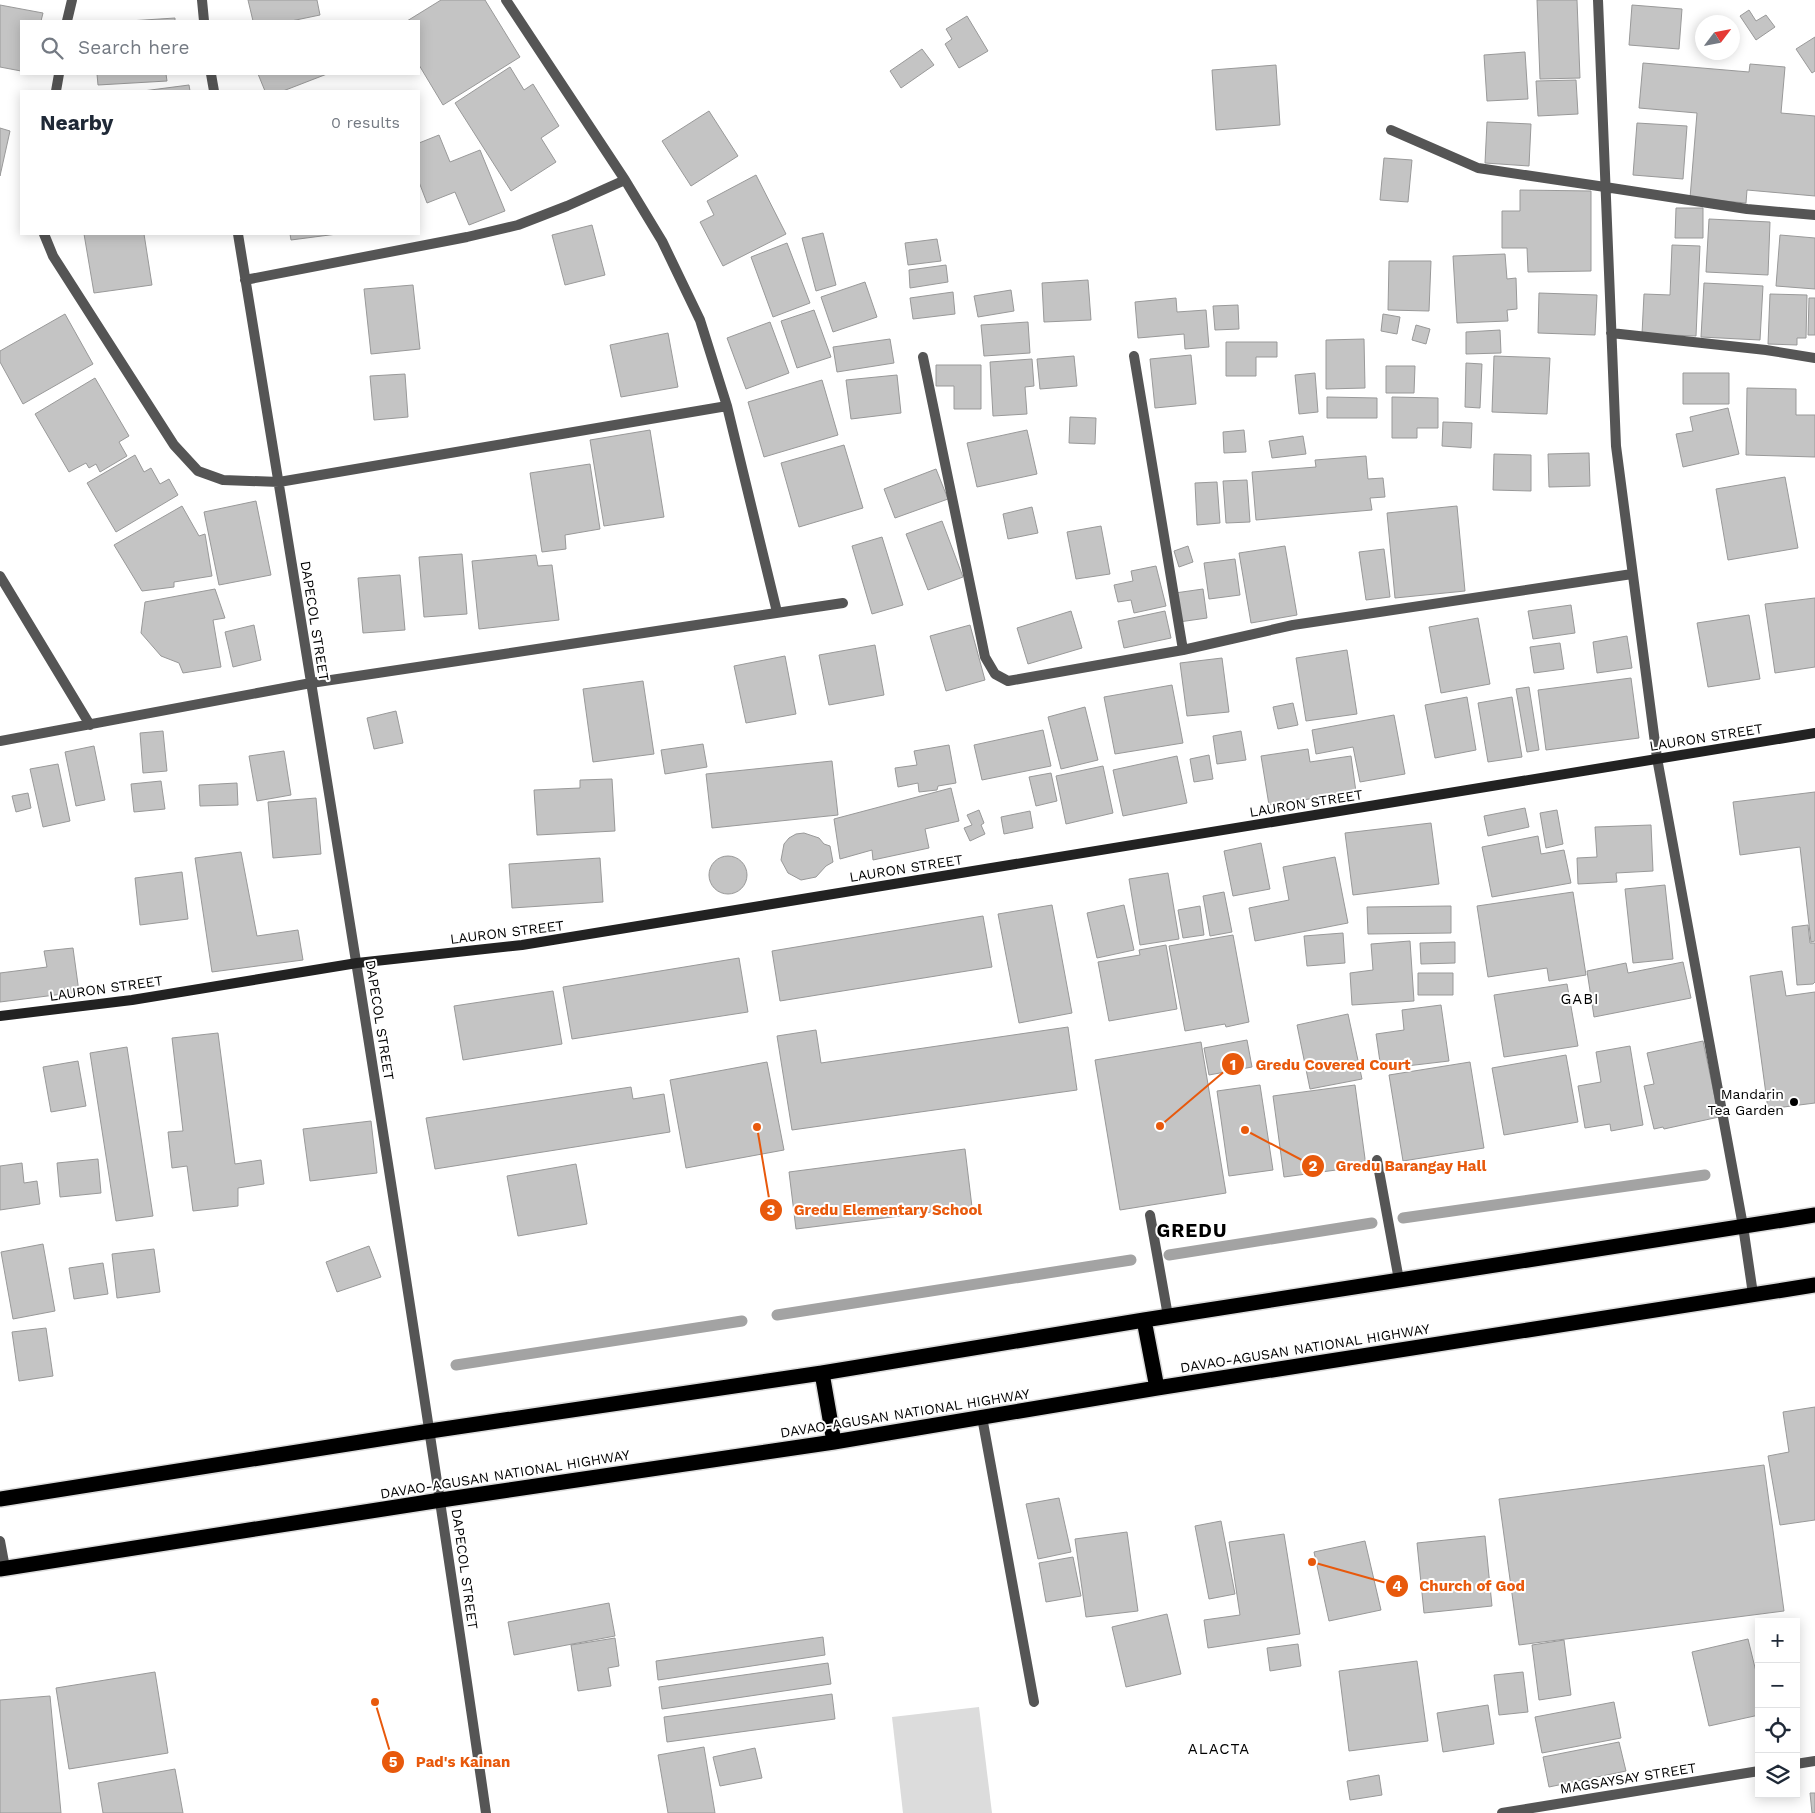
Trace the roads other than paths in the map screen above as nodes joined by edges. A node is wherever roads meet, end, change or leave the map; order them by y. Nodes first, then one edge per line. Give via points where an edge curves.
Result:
1 (72, 0) edge
2 (202, 0) edge
3 (506, 0) edge
4 (1598, 0) edge
5 (67, 20) edge
6 (204, 20) edge
7 (59, 75) edge
8 (211, 75) edge
9 (56, 90) edge
10 (214, 90) edge
11 (1391, 130) dead end
12 (625, 180) junction
13 (1605, 187) junction
14 (1815, 215) edge
15 (44, 235) edge
16 (238, 235) edge
17 (245, 280) junction
18 (1611, 333) junction
19 (1134, 356) dead end
20 (923, 357) dead end
21 (1815, 358) edge
22 (727, 406) junction
23 (278, 482) junction
24 (1632, 574) junction
25 (0, 576) edge
26 (843, 603) dead end
27 (777, 612) junction
28 (1183, 650) junction
29 (311, 683) junction
30 (90, 725) junction
31 (1815, 733) edge
32 (0, 741) edge
33 (1657, 758) junction
34 (357, 963) junction
35 (0, 1016) edge
36 (1377, 1160) dead end
37 (1150, 1215) dead end
38 (1815, 1215) edge
39 (1743, 1226) junction
40 (1400, 1280) junction
41 (1815, 1284) edge
42 (1754, 1294) junction
43 (1168, 1316) junction
44 (1144, 1320) junction
45 (822, 1374) junction
46 (1157, 1388) junction
47 (982, 1417) junction
48 (430, 1431) junction
49 (834, 1442) junction
50 (0, 1499) edge
51 (441, 1500) junction
52 (0, 1541) edge
53 (2, 1569) edge
54 (1034, 1702) dead end
55 (1815, 1761) edge
56 (1800, 1763) edge
57 (1755, 1772) edge
58 (486, 1813) edge
59 (1502, 1813) edge

1 - 5 street
2 - 6 street
3 - 12 street
4 - 13 street
7 - 9 street
8 - 10 street
11 - 13 street via 1478,168
12 - 17 street via 518,225
12 - 22 street via 662,241 700,320
13 - 14 street via 1747,209
13 - 18 street
15 - 23 street via 53,256 174,444 198,471 223,480
16 - 17 street, DAPECOL STREET
17 - 23 street, DAPECOL STREET
18 - 21 street
18 - 24 street via 1616,446
19 - 28 street
20 - 28 street via 985,657 995,674 1008,681
22 - 23 street
22 - 27 street
23 - 29 street, DAPECOL STREET
24 - 28 street via 1293,626
24 - 33 street
25 - 30 street
26 - 27 street
27 - 29 street
29 - 30 street
29 - 34 street, DAPECOL STREET
30 - 32 street
31 - 33 street, LAURON STREET
33 - 34 street, LAURON STREET via 532,944
33 - 39 street
34 - 35 street, LAURON STREET via 132,1000
34 - 48 street, DAPECOL STREET
36 - 40 street
37 - 43 street
38 - 39 highway
39 - 40 highway
39 - 42 street
40 - 43 highway
41 - 42 highway, DAVAO-AGUSAN NATIONAL HIGHWAY
42 - 46 highway, DAVAO-AGUSAN NATIONAL HIGHWAY
43 - 44 highway
44 - 45 highway
44 - 46 highway
45 - 48 highway
45 - 49 highway
46 - 47 highway, DAVAO-AGUSAN NATIONAL HIGHWAY
47 - 49 highway, DAVAO-AGUSAN NATIONAL HIGHWAY
47 - 54 street
48 - 50 highway
48 - 51 street, DAPECOL STREET
49 - 51 highway, DAVAO-AGUSAN NATIONAL HIGHWAY
51 - 53 highway, DAVAO-AGUSAN NATIONAL HIGHWAY
51 - 58 street, DAPECOL STREET
52 - 53 street
55 - 56 street
57 - 59 street, MAGSAYSAY STREET

